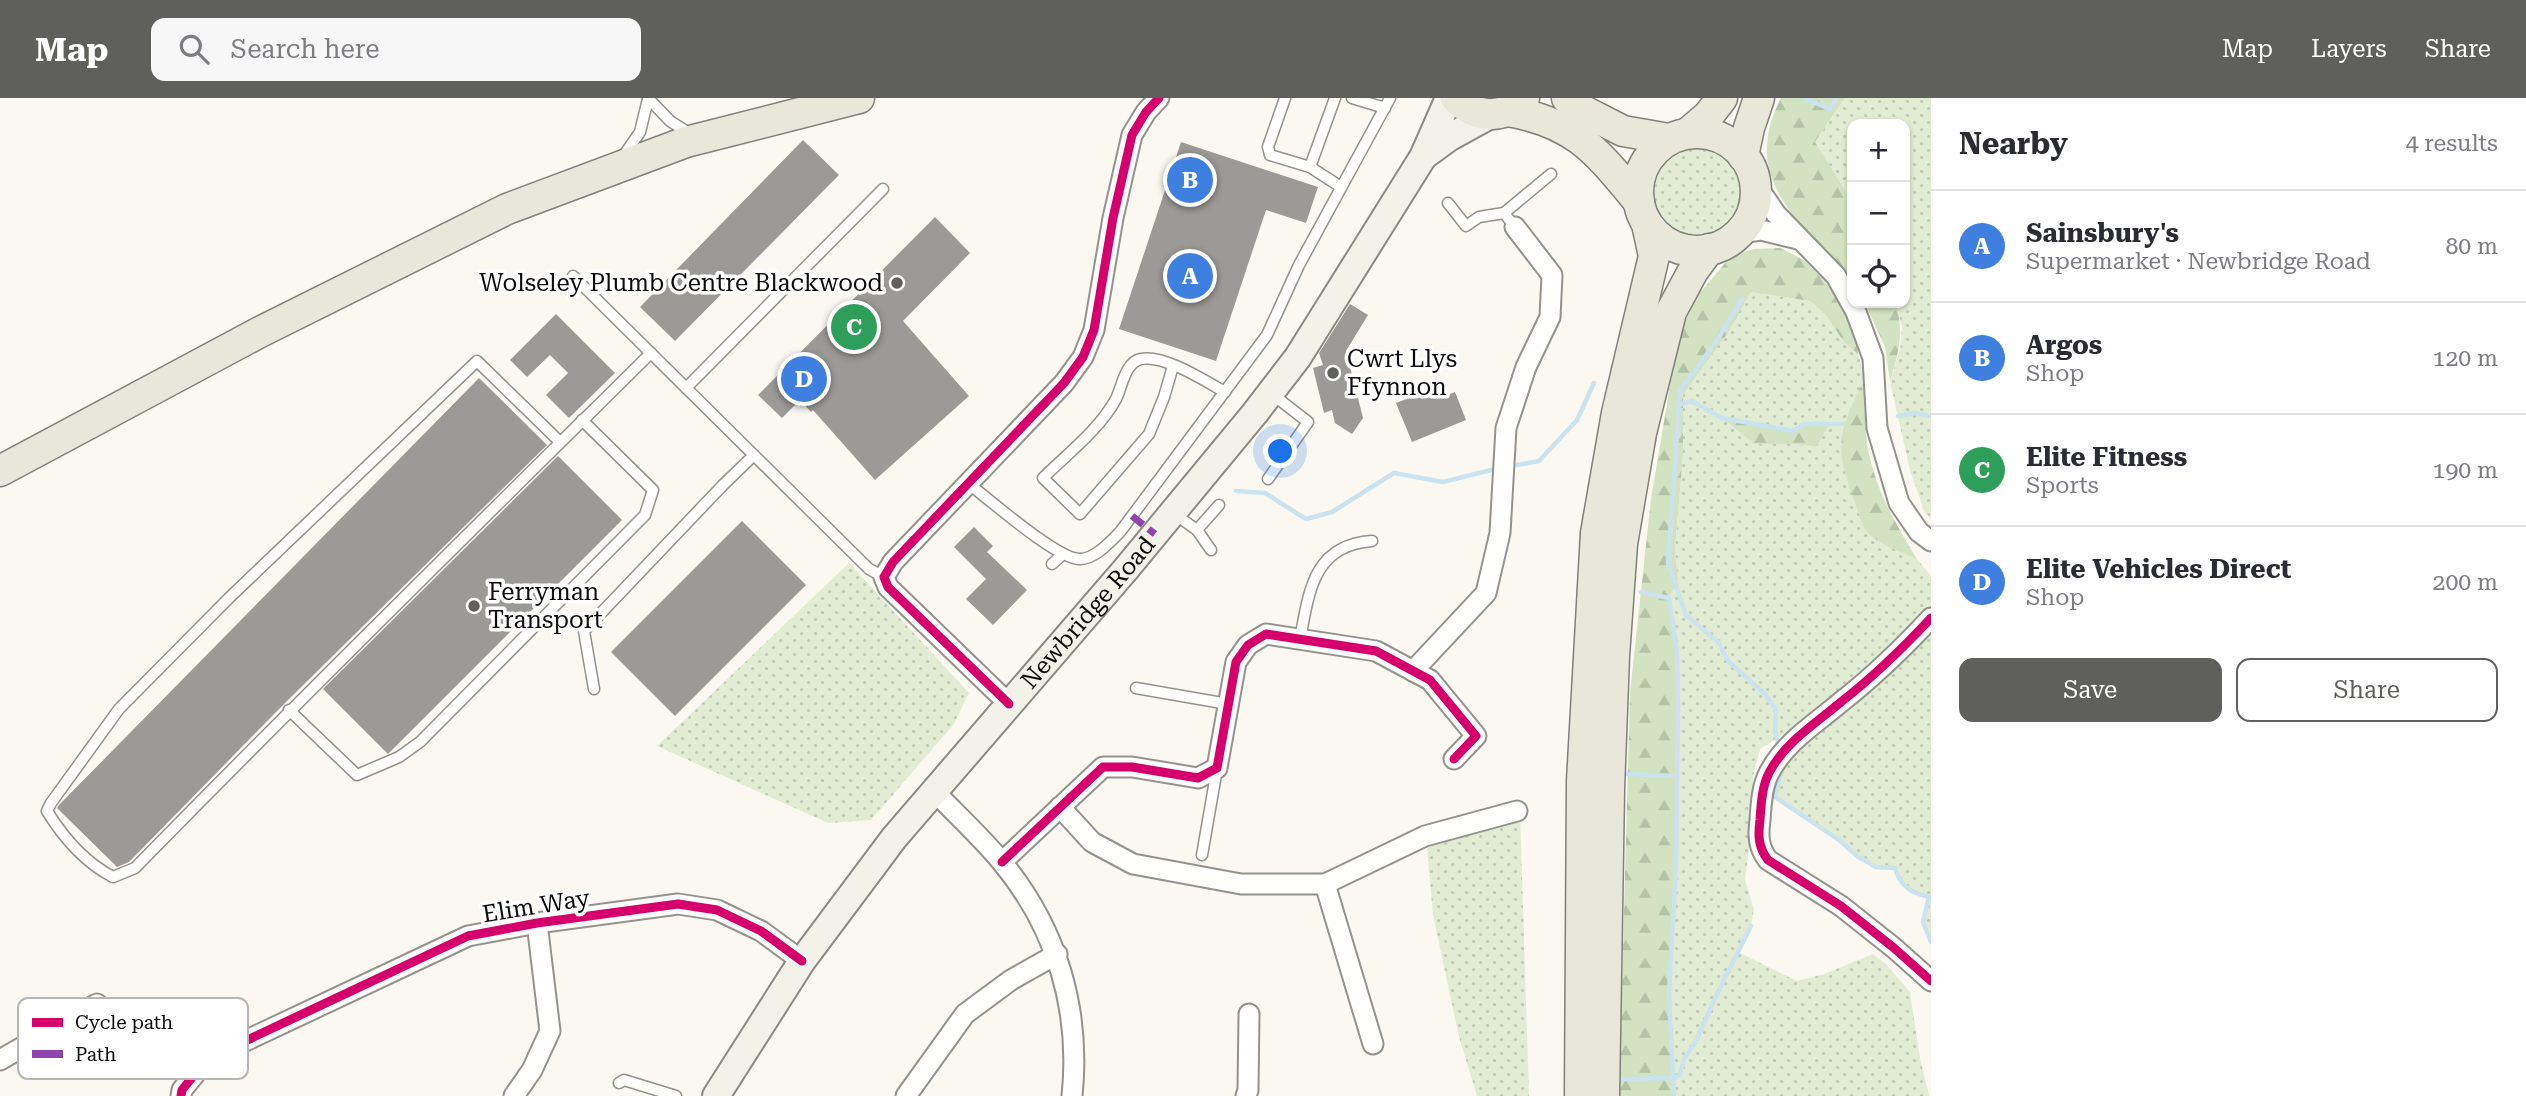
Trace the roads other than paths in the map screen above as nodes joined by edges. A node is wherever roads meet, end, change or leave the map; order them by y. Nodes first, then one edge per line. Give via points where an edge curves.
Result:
1 (648, 98) edge
2 (859, 98) edge
3 (1159, 98) edge
4 (1285, 98) edge
5 (1335, 98) edge
6 (1352, 98) edge
7 (1390, 98) edge
8 (1448, 98) edge
9 (1456, 98) edge
10 (1567, 98) edge
11 (1723, 98) edge
12 (1759, 98) edge
13 (1384, 108) junction
14 (1508, 108) edge
15 (1678, 136) junction
16 (699, 139) junction
17 (1423, 157) junction
18 (1310, 167) junction
19 (612, 169) junction
20 (1749, 169) junction
21 (1551, 174) dead end
22 (1341, 187) junction
23 (883, 189) dead end
24 (1448, 203) dead end
25 (1643, 214) junction
26 (1510, 220) junction
27 (1739, 233) junction
28 (1799, 240) junction
29 (1709, 249) junction
30 (573, 276) dead end
31 (651, 353) junction
32 (1173, 366) junction
33 (686, 388) junction
34 (1226, 392) junction
35 (1271, 393) junction
36 (582, 421) junction
37 (560, 442) junction
38 (754, 455) junction
39 (0, 471) edge
40 (1268, 479) dead end
41 (969, 484) junction
42 (1219, 505) dead end
43 (1172, 513) junction
44 (1197, 530) junction
45 (1372, 541) dead end
46 (1931, 541) edge
47 (1211, 550) dead end
48 (1062, 555) junction
49 (1052, 564) dead end
50 (884, 578) junction
51 (1931, 618) edge
52 (1300, 639) junction
53 (1413, 671) junction
54 (1136, 688) dead end
55 (594, 689) dead end
56 (1009, 704) junction
57 (1228, 704) junction
58 (289, 710) junction
59 (1454, 759) dead end
60 (1217, 768) junction
61 (934, 790) junction
62 (1060, 807) junction
63 (1517, 811) dead end
64 (1202, 855) dead end
65 (1002, 862) junction
66 (1325, 884) junction
67 (537, 923) junction
68 (1057, 954) junction
69 (802, 961) junction
70 (1931, 981) edge
71 (1249, 1013) dead end
72 (248, 1040) edge
73 (1373, 1044) dead end
74 (18, 1050) edge
75 (0, 1060) edge
76 (191, 1079) edge
77 (619, 1083) dead end
78 (181, 1096) edge
79 (514, 1096) edge
80 (676, 1096) edge
81 (716, 1096) edge
82 (906, 1096) edge
83 (1072, 1096) edge
84 (1246, 1096) edge
85 (1580, 1096) edge
86 (1604, 1096) edge

1 - 16 lane via 670,121
1 - 19 lane via 640,132
2 - 16 main road
3 - 41 street via 1132,135 1094,330 1083,357
4 - 18 lane via 1268,147 1270,155
5 - 18 lane
6 - 13 lane
7 - 13 lane
8 - 17 main road, Newbridge Road
9 - 14 main road via 1478,113
10 - 15 main road via 1623,131
11 - 15 main road via 1708,116
12 - 20 main road via 1749,128
13 - 22 lane
14 - 17 main road, Newbridge Road via 1450,137
14 - 25 main road via 1571,131 1606,163
15 - 20 main road via 1711,134 1726,140
15 - 25 main road via 1658,148 1642,172 1638,187
16 - 19 main road
17 - 35 main road, Newbridge Road via 1331,307
18 - 22 lane
19 - 39 main road via 507,209 260,332
20 - 27 main road via 1755,201
20 - 28 street via 1776,214
21 - 26 lane
22 - 34 lane via 1267,335
23 - 33 lane
24 - 26 lane via 1466,226 1479,217
25 - 29 main road via 1659,237 1674,246
25 - 85 main road via 1654,256 1617,413 1596,533 1582,782
26 - 53 street via 1552,275 1550,317 1526,367 1506,428 1500,533 1486,593
27 - 28 street via 1761,230
27 - 29 main road
28 - 46 street via 1836,276 1856,312 1873,358 1877,428 1899,503
29 - 86 main road via 1671,312 1641,433 1622,544 1609,789
30 - 31 lane
31 - 33 lane
31 - 36 lane
32 - 32 lane via 1141,359 1131,364 1115,400 1096,426 1043,478 1080,514 1149,434
32 - 34 lane
33 - 38 lane
34 - 48 lane via 1102,550 1081,559
35 - 40 lane via 1308,422
35 - 43 main road, Newbridge Road
36 - 37 lane
36 - 58 lane via 653,490 645,515 420,742 399,757 357,775
37 - 58 lane
37 - 58 lane via 477,361 119,709 47,811 96,869 113,877 124,873 135,868
38 - 50 lane via 869,569
38 - 55 lane via 584,631
41 - 48 lane
41 - 50 street via 893,562
42 - 44 lane
43 - 44 lane
43 - 56 main road, Newbridge Road
44 - 47 lane
45 - 52 lane via 1354,542 1321,568 1310,585
48 - 49 lane
50 - 56 street
51 - 70 street via 1781,755 1768,774 1759,832 1760,850 1768,860 1841,906
52 - 53 street via 1377,651
52 - 57 street via 1266,634 1248,645 1236,662
53 - 59 street via 1430,680 1476,736
54 - 57 lane
56 - 61 main road, Newbridge Road
57 - 60 street
60 - 62 street via 1198,778 1132,766 1103,767
60 - 64 lane
61 - 65 street
61 - 69 main road, Newbridge Road
62 - 65 street
62 - 66 street via 1092,842 1133,864 1241,884
63 - 66 street via 1425,836
65 - 68 street via 1044,925
66 - 73 street
67 - 69 street, Elim Way via 678,904 717,910 761,931
67 - 72 street, Elim Way via 468,936
67 - 79 street via 550,1031
68 - 82 street via 965,1014
68 - 83 street via 1070,1004 1075,1065
69 - 81 main road, Newbridge Road
71 - 84 street
74 - 75 street
76 - 78 street, Elim Way
77 - 80 lane via 624,1080

